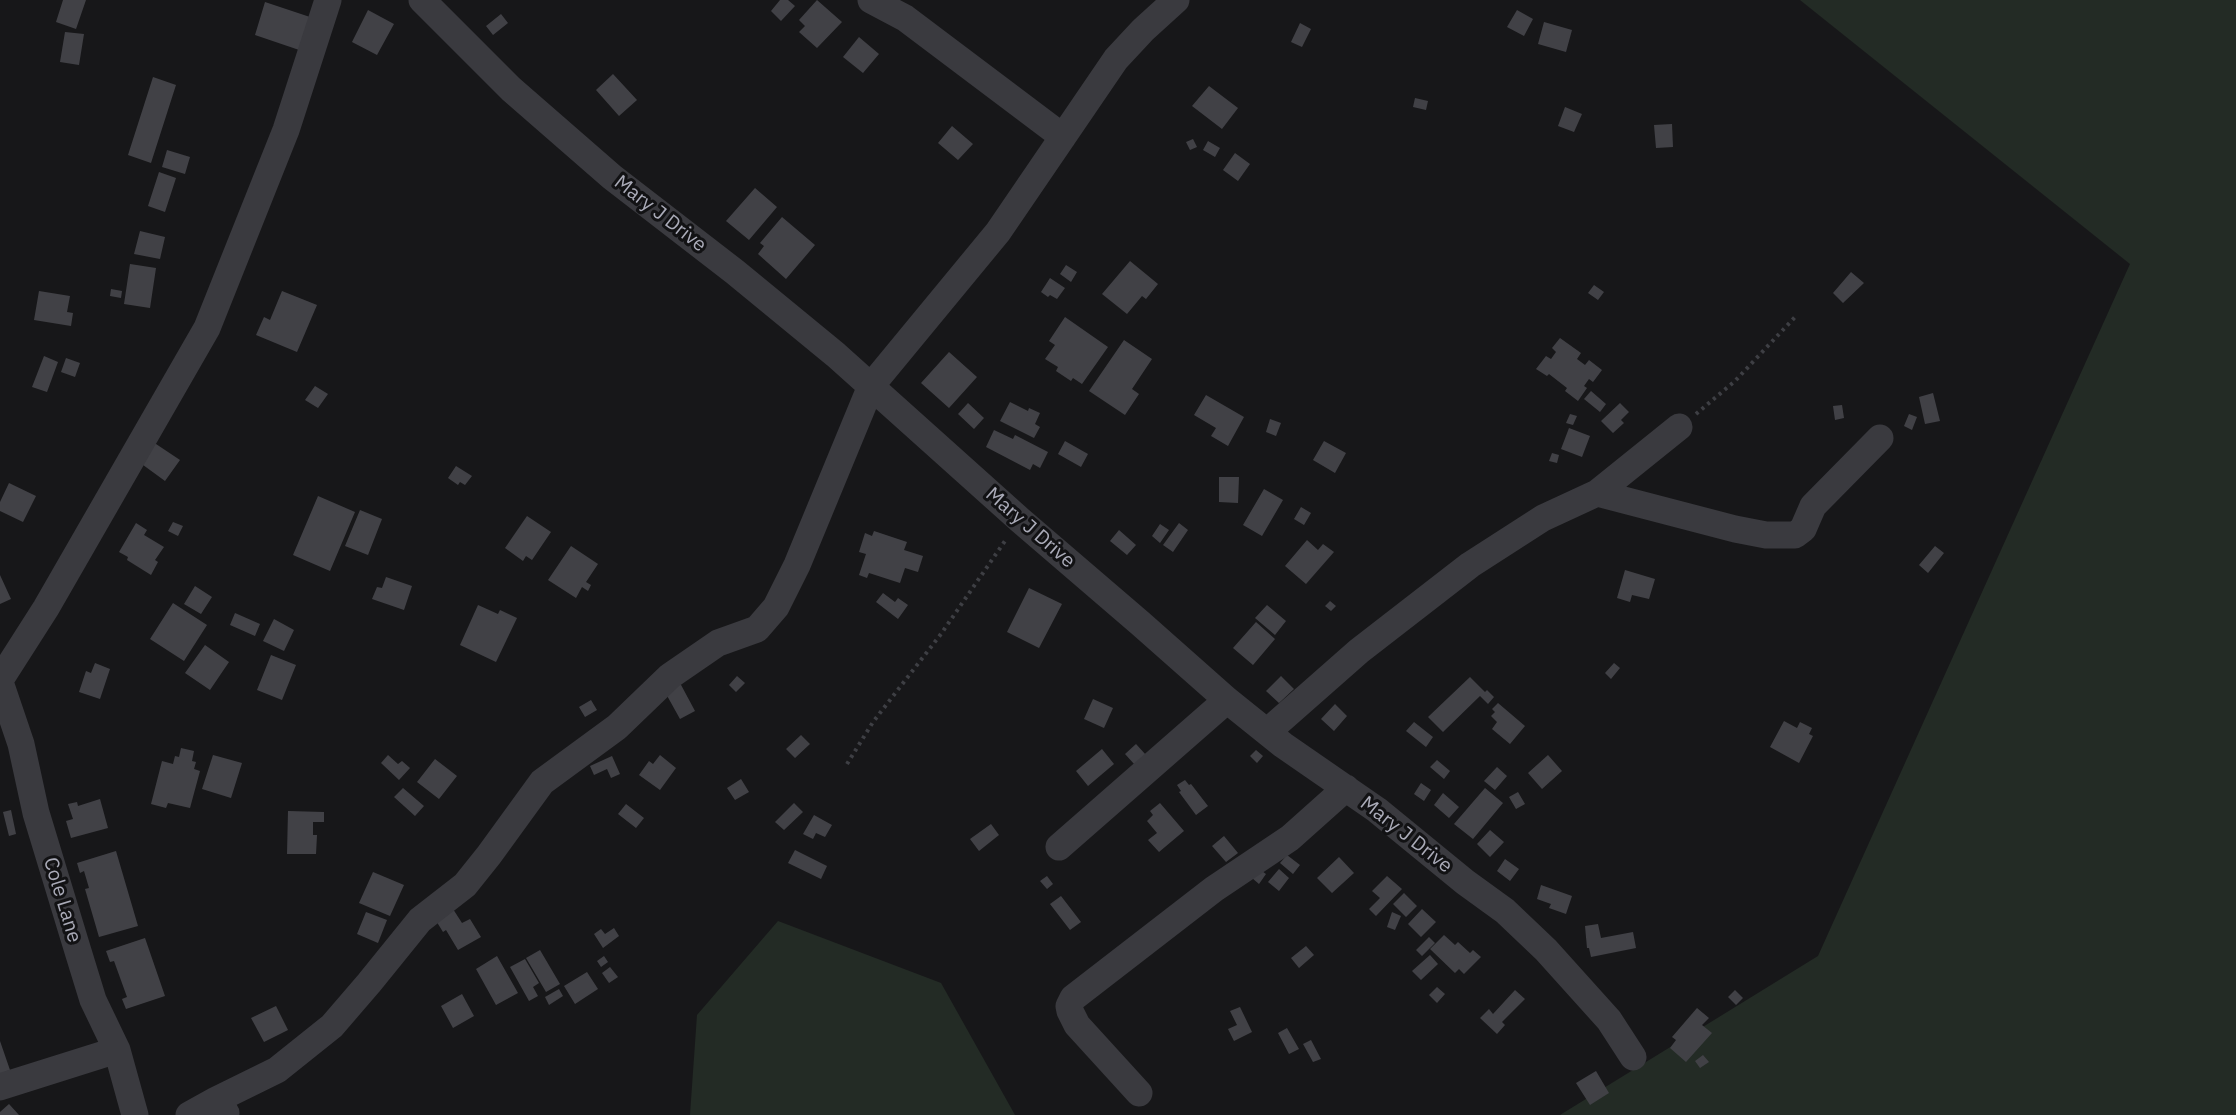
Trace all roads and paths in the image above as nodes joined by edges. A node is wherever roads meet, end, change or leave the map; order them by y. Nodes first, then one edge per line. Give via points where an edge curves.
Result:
1 (328, 0) edge
2 (422, 0) edge
3 (871, 0) edge
4 (1176, 0) edge
5 (1063, 137) junction
6 (1796, 316) dead end
7 (871, 386) junction
8 (1679, 427) joint
9 (1880, 438) dead end
10 (1597, 493) junction
11 (1020, 520) junction
12 (2, 694) edge
13 (1227, 700) junction
14 (1268, 732) junction
15 (847, 764) dead end
16 (1346, 788) junction
17 (1059, 847) dead end
18 (117, 1050) junction
19 (1633, 1057) dead end
20 (0, 1087) edge
21 (1140, 1093) dead end
22 (222, 1108) edge
23 (135, 1115) edge
24 (189, 1115) edge

1 - 12 street via 286,130 207,328 46,608
2 - 7 street, Mary J Drive via 511,89 604,170 735,272
3 - 5 street via 905,18
4 - 5 street via 1116,58
5 - 7 street via 998,232
6 - 8 path via 1721,394
7 - 11 street, Mary J Drive
7 - 22 street via 797,566 776,607 757,629 718,644 670,676 616,728 542,782 465,885 420,920 332,1026
8 - 10 street
9 - 10 street via 1813,506 1803,529 1795,535 1735,529
10 - 14 street via 1543,518 1470,565 1359,651
11 - 13 street, Mary J Drive
11 - 15 path via 941,634 873,722
12 - 18 street, Cole Lane via 21,744 36,813 93,1000
13 - 14 street, Mary J Drive
13 - 17 street
14 - 16 street, Mary J Drive
16 - 19 street, Mary J Drive via 1505,911 1609,1020
16 - 21 street via 1290,838 1214,889 1073,998 1070,1011 1077,1025
18 - 20 street
18 - 23 street, Cole Lane
22 - 24 street

